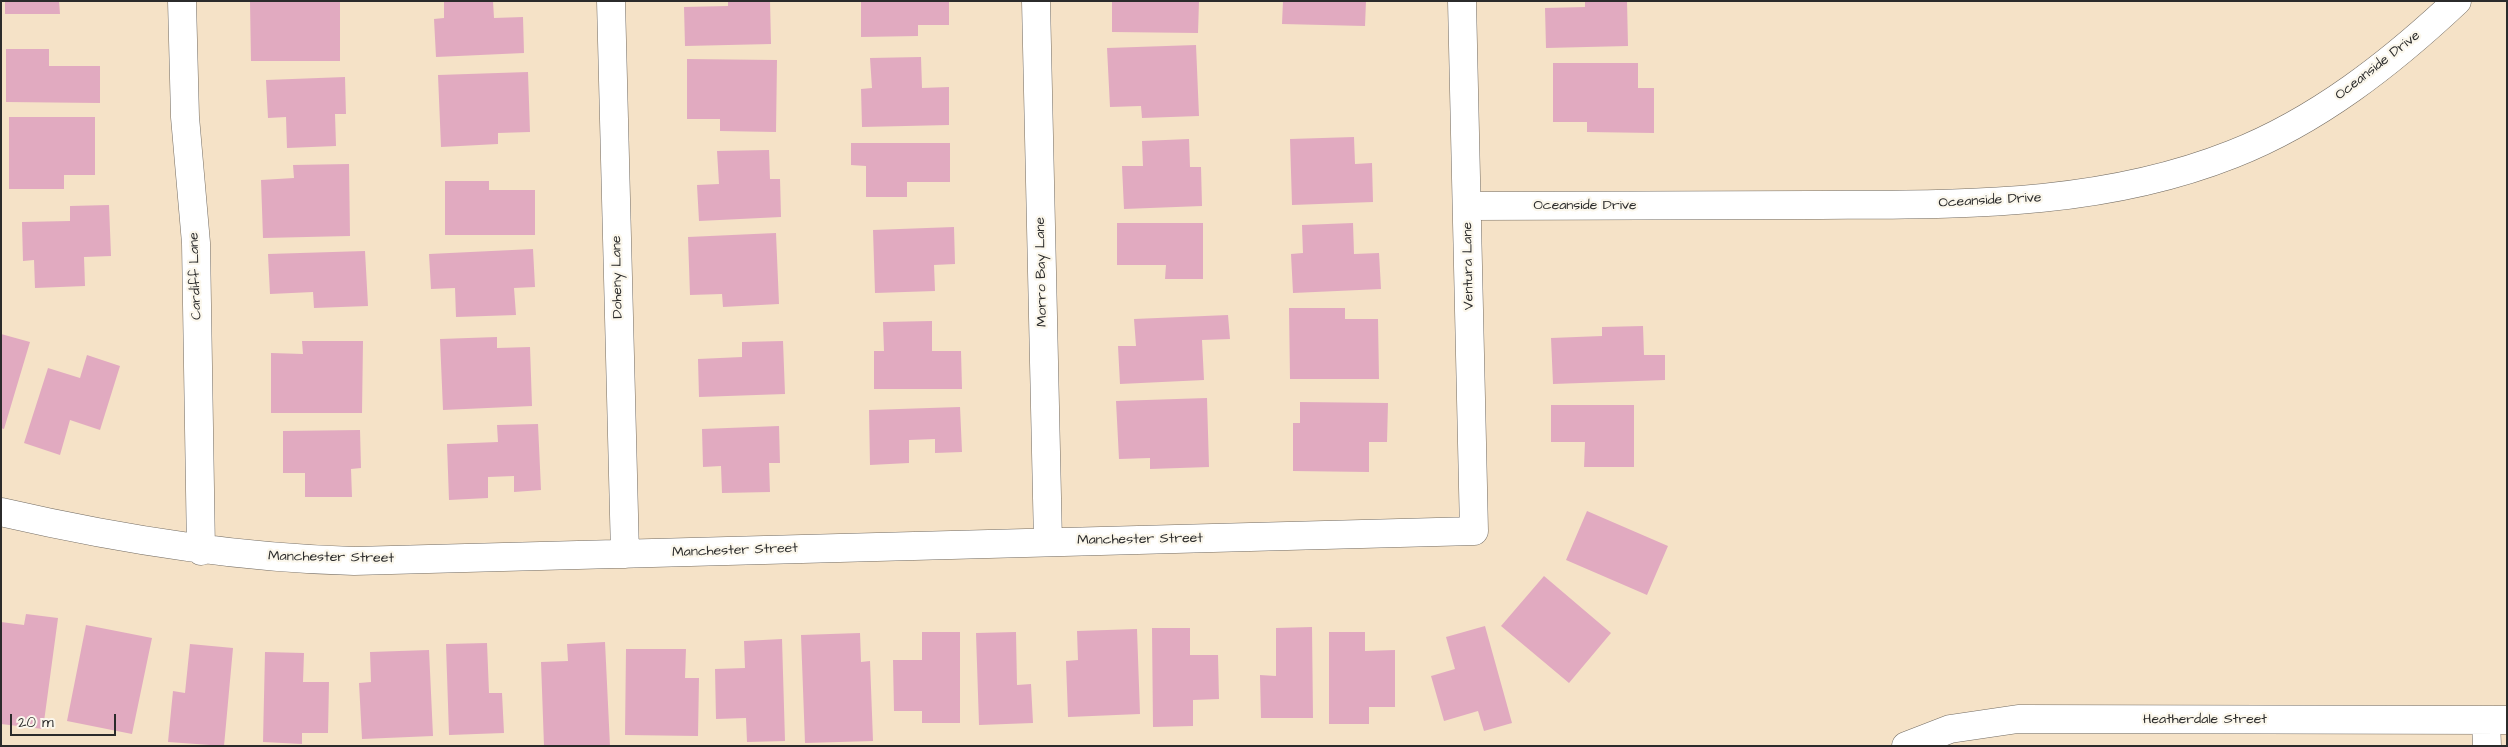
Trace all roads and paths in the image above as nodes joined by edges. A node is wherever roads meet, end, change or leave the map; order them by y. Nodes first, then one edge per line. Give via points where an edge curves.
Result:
1 (182, 1) edge
2 (611, 1) edge
3 (1036, 1) edge
4 (1462, 1) edge
5 (2457, 1) edge
6 (1468, 206) junction
7 (1, 512) edge
8 (1474, 532) joint
9 (1048, 542) junction
10 (201, 551) junction
11 (625, 554) junction
12 (2493, 729) edge
13 (1906, 746) edge

1 - 10 street, Cardiff Lane via 185,117 196,243
2 - 11 street, Doheny Lane
3 - 9 street, Morro Bay Lane
4 - 6 street, Ventura Lane
5 - 6 street, Oceanside Drive via 2383,66 2315,113 2234,154 2166,177 2088,194 1987,204
6 - 8 street, Ventura Lane
7 - 10 street, Manchester Street
8 - 9 street, Manchester Street
9 - 11 street, Manchester Street
10 - 11 street, Manchester Street via 283,559 354,561
12 - 13 street, Heatherdale Street via 2018,719 1950,729

